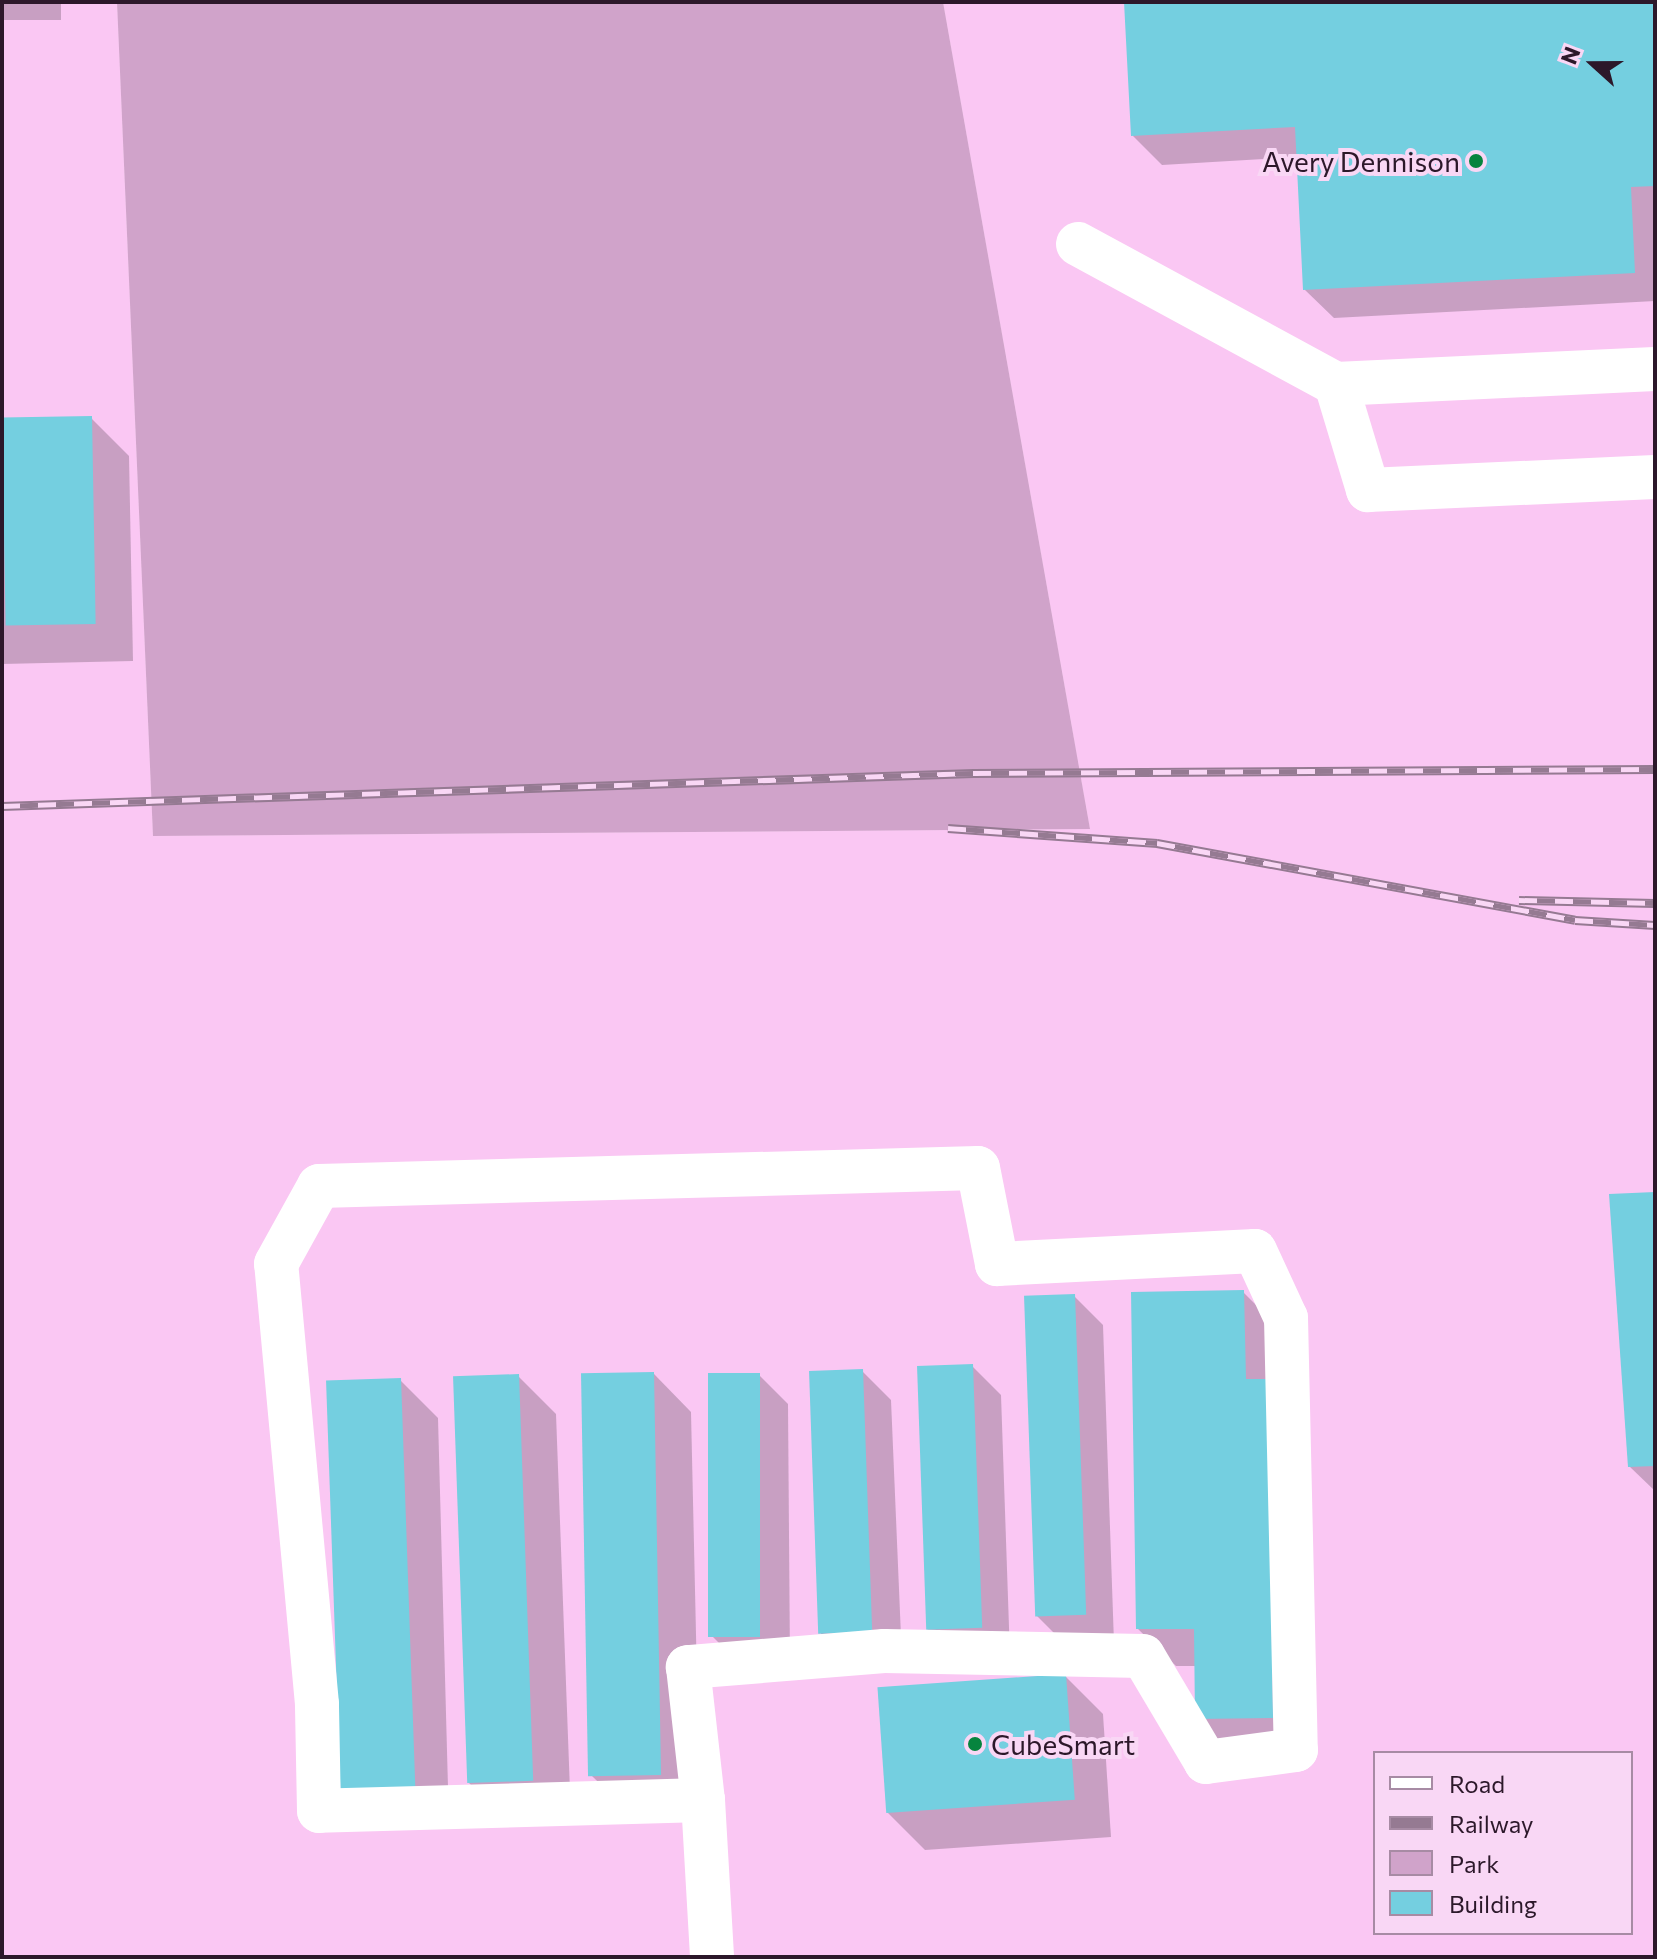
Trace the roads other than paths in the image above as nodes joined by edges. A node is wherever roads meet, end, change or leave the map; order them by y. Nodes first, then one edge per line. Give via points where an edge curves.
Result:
1 (1078, 244) dead end
2 (1655, 369) edge
3 (1336, 384) junction
4 (1655, 477) edge
5 (703, 1800) junction
6 (712, 1957) edge

1 - 3 lane
2 - 3 lane
3 - 4 lane via 1368,490
5 - 5 lane via 319,1811 317,1704 276,1264 319,1186 978,1168 997,1264 1255,1251 1286,1318 1296,1750 1206,1762 1143,1656 884,1651 688,1667
5 - 6 lane

